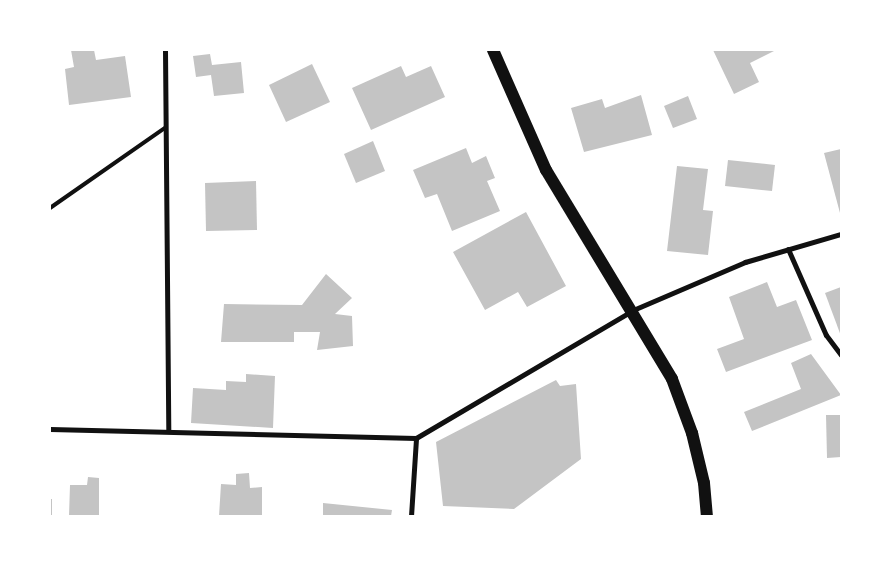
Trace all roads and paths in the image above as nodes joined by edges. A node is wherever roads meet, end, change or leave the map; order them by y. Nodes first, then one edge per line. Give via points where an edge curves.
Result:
1 (165, 50) edge
2 (493, 50) edge
3 (168, 126) junction
4 (50, 208) edge
5 (841, 234) edge
6 (788, 249) junction
7 (633, 310) junction
8 (841, 354) edge
9 (50, 429) edge
10 (168, 430) junction
11 (416, 438) junction
12 (411, 516) edge
13 (707, 516) edge

1 - 3 street
2 - 7 main road via 546,170 600,264
3 - 4 lane
3 - 10 street
5 - 6 street
6 - 7 street via 745,262
6 - 8 street via 826,335
7 - 11 street
7 - 13 main road via 675,388 704,482
9 - 10 street
10 - 11 street
11 - 12 street

